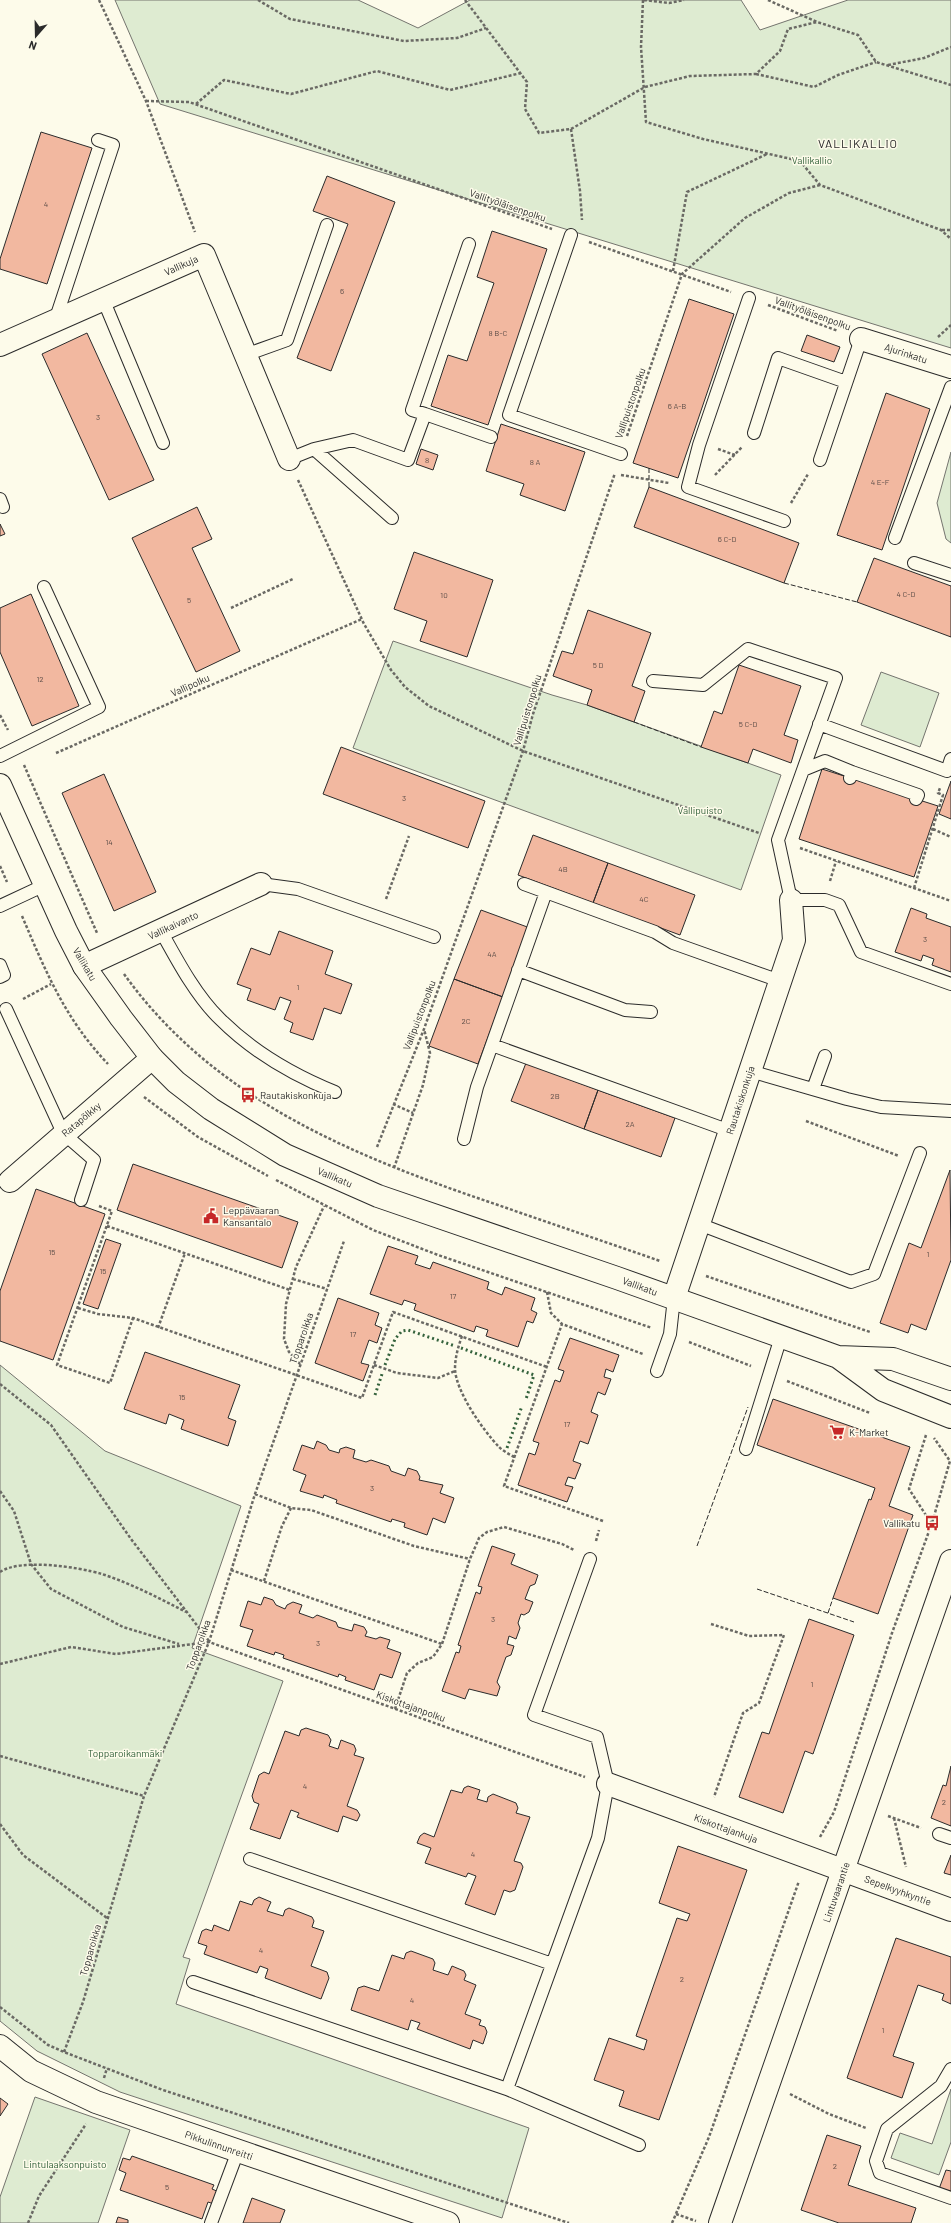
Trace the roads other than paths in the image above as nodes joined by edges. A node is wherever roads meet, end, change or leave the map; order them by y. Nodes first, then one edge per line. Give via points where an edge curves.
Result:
1 (98, 140) dead end
2 (327, 225) dead end
3 (570, 235) road end
4 (469, 244) dead end
5 (749, 298) road end
6 (103, 299) junction
7 (55, 320) junction
8 (861, 339) joint
9 (0, 345) edge
10 (245, 355) junction
11 (951, 367) edge
12 (846, 382) junction
13 (951, 387) edge
14 (425, 414) junction
15 (754, 433) road end
16 (491, 437) dead end
17 (163, 442) dead end
18 (314, 449) junction
19 (621, 454) road end
20 (289, 459) joint
21 (820, 460) road end
22 (392, 518) dead end
23 (782, 520) road end
24 (895, 538) dead end
25 (914, 562) dead end
26 (951, 575) edge
27 (44, 587) dead end
28 (653, 681) dead end
29 (819, 724) junction
30 (0, 756) edge
31 (951, 759) edge
32 (803, 770) junction
33 (0, 785) edge
34 (916, 799) dead end
35 (261, 884) joint
36 (524, 884) dead end
37 (45, 886) junction
38 (546, 892) junction
39 (791, 900) junction
40 (0, 906) edge
41 (161, 930) junction
42 (434, 937) dead end
43 (0, 965) edge
44 (84, 966) junction
45 (518, 970) junction
46 (0, 977) edge
47 (780, 981) junction
48 (951, 984) edge
49 (6, 1009) road end
50 (651, 1012) dead end
51 (492, 1045) junction
52 (825, 1056) dead end
53 (152, 1058) junction
54 (750, 1071) junction
55 (813, 1089) junction
56 (335, 1092) dead end
57 (951, 1111) edge
58 (730, 1130) junction
59 (63, 1133) junction
60 (464, 1139) dead end
61 (918, 1158) road end
62 (10, 1181) dead end
63 (81, 1200) road end
64 (699, 1224) junction
65 (674, 1298) junction
66 (781, 1337) junction
67 (838, 1357) junction
68 (659, 1365) road end
69 (951, 1378) edge
70 (946, 1415) edge
71 (746, 1449) dead end
72 (590, 1559) road end
73 (950, 1565) edge
74 (608, 1784) junction
75 (939, 1834) road end
76 (951, 1838) edge
77 (250, 1859) dead end
78 (844, 1871) junction
79 (951, 1910) edge
80 (552, 1964) junction
81 (193, 1982) dead end
82 (0, 2046) edge
83 (951, 2069) edge
84 (507, 2089) junction
85 (639, 2145) dead end
86 (238, 2152) junction
87 (951, 2198) edge
88 (445, 2222) edge
89 (211, 2223) edge
90 (720, 2223) edge

1 - 7 lane via 113,145
2 - 10 lane via 287,340
3 - 19 lane via 509,415
4 - 14 lane via 412,410
5 - 23 lane via 699,445 693,488
6 - 7 street, Vallikuja
6 - 10 street, Vallikuja via 204,255
6 - 17 lane
7 - 9 street, Vallikuja
8 - 11 street, Ajurinkatu
8 - 12 lane
10 - 20 street, Vallikuja
12 - 15 lane via 778,358
12 - 21 lane
13 - 24 lane
14 - 16 lane
14 - 18 lane via 408,460 353,440
18 - 20 lane
18 - 22 lane
25 - 26 lane
27 - 30 lane via 99,707
28 - 29 lane via 702,685 748,649 836,678
29 - 31 lane via 946,771
29 - 32 lane
32 - 34 lane via 825,761 851,775 918,795
32 - 39 lane via 778,840
33 - 37 street, Vallikatu
35 - 41 street, Vallikaivanto
35 - 42 lane via 298,889
36 - 38 lane
37 - 40 lane
37 - 44 street, Vallikatu
38 - 45 lane
38 - 47 lane via 655,932 673,944
39 - 47 street, Rautakiskonkuja via 794,940
39 - 48 lane via 825,900 839,905 861,952
41 - 44 street, Vallikaivanto
41 - 56 lane via 181,969 219,1019 264,1054 303,1079
43 - 46 lane via 4,975
44 - 53 street, Vallikatu
45 - 50 lane via 625,1010
45 - 51 lane
47 - 54 street, Rautakiskonkuja
49 - 59 lane
51 - 58 lane
51 - 60 lane via 477,1087
52 - 55 lane
53 - 59 street, Ratapölkky
53 - 65 street, Vallikatu via 176,1082 211,1109 285,1155 326,1174 378,1196
54 - 55 lane
54 - 58 street, Rautakiskonkuja
55 - 57 lane via 881,1107
58 - 64 street, Rautakiskonkuja
59 - 62 street, Ratapölkky
59 - 63 lane via 94,1160
61 - 64 lane via 874,1274 851,1282
64 - 65 street, Rautakiskonkuja
65 - 66 street, Vallikatu
65 - 68 lane via 670,1334
66 - 67 street, Vallikatu
66 - 71 lane
67 - 69 street, Vallikatu via 893,1359
67 - 70 street, Vallikatu via 883,1390
72 - 74 lane via 534,1715 597,1737
73 - 78 street, Lintuvaarantie
74 - 78 street, Kiskottajankuja
74 - 80 lane via 598,1838
75 - 76 lane
77 - 80 lane
78 - 79 street, Sepelkyyhkyntie
78 - 90 street, Lintuvaarantie
80 - 84 lane
81 - 84 lane
82 - 86 street, Pikkulinnunreitti via 31,2071 96,2102
83 - 87 lane via 941,2086 887,2129 876,2161 880,2173
84 - 85 lane
86 - 88 street, Pikkulinnunreitti
86 - 89 lane

